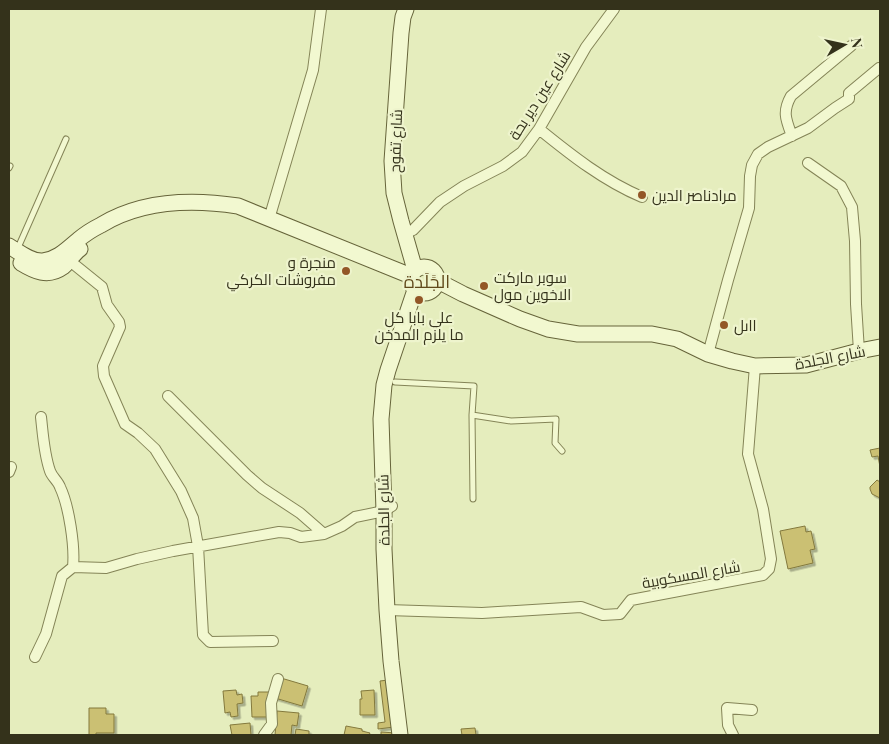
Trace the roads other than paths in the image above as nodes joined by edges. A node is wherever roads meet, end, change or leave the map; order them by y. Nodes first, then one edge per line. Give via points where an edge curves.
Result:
1 (321, 9) edge
2 (406, 9) edge
3 (414, 9) edge
4 (614, 9) edge
5 (851, 46) dead end
6 (879, 68) dead end
7 (539, 129) junction
8 (792, 136) junction
9 (66, 139) dead end
10 (808, 163) dead end
11 (642, 197) dead end
12 (269, 219) junction
13 (409, 232) junction
14 (11, 251) edge
15 (65, 257) junction
16 (423, 281) junction
17 (880, 347) edge
18 (859, 351) junction
19 (708, 354) junction
20 (755, 366) junction
21 (395, 382) junction
22 (168, 396) dead end
23 (472, 415) junction
24 (41, 417) dead end
25 (562, 451) dead end
26 (473, 499) dead end
27 (388, 509) junction
28 (324, 534) junction
29 (198, 546) junction
30 (73, 566) junction
31 (392, 610) junction
32 (273, 641) dead end
33 (34, 657) dead end
34 (278, 679) dead end
35 (752, 710) dead end
36 (264, 735) edge
37 (400, 735) edge
38 (409, 735) edge
39 (733, 735) edge

1 - 12 street via 313,70
2 - 13 street, شارع تفوح via 401,33 392,161 394,193
3 - 13 street via 409,30 401,146
4 - 7 street, شارع عين دير بحة via 586,48
5 - 8 street via 791,96 785,112
6 - 8 street via 849,94 849,99
7 - 11 street via 577,160
7 - 13 street, شارع عين دير بحة via 522,152 440,202
8 - 19 street via 763,150 752,165 749,208
9 - 14 lane
10 - 18 street via 841,186 852,207
12 - 15 street via 212,209 175,208 151,212 126,220
12 - 16 street
13 - 16 street
14 - 15 street via 39,272 62,267
15 - 29 street via 102,287 106,305 120,327 103,366 104,376 125,424 155,449 181,492 193,518
16 - 19 street, شارع الجلدة via 548,329 578,334 652,334 677,339
16 - 21 street, شارع الجلدة
16 - 27 street, شارع الجلدة via 384,385 381,419
17 - 18 street, شارع الجلدة
18 - 20 street, شارع الجلدة via 806,365
19 - 20 street, شارع الجلدة
20 - 31 street, شارع المسكوبية via 748,454 763,508 771,559 769,569 763,575 645,596 631,600 620,614 603,615 581,607 482,613
21 - 23 lane via 474,386
21 - 27 street, شارع الجلدة via 391,408
22 - 28 street via 247,475
23 - 25 lane via 510,421 556,419 555,443
23 - 26 lane
24 - 30 street via 50,472 60,486 67,508
27 - 28 street via 355,517
27 - 31 street, شارع الجلدة via 384,549
28 - 29 street via 301,537 279,532
29 - 30 street via 106,568
29 - 32 street via 202,635 210,642
30 - 33 street via 62,576 46,634
31 - 37 street, شارع الجلدة via 391,661
31 - 38 street, شارع الجلدة
34 - 36 street via 271,703 272,724
35 - 39 street via 728,708 728,725

